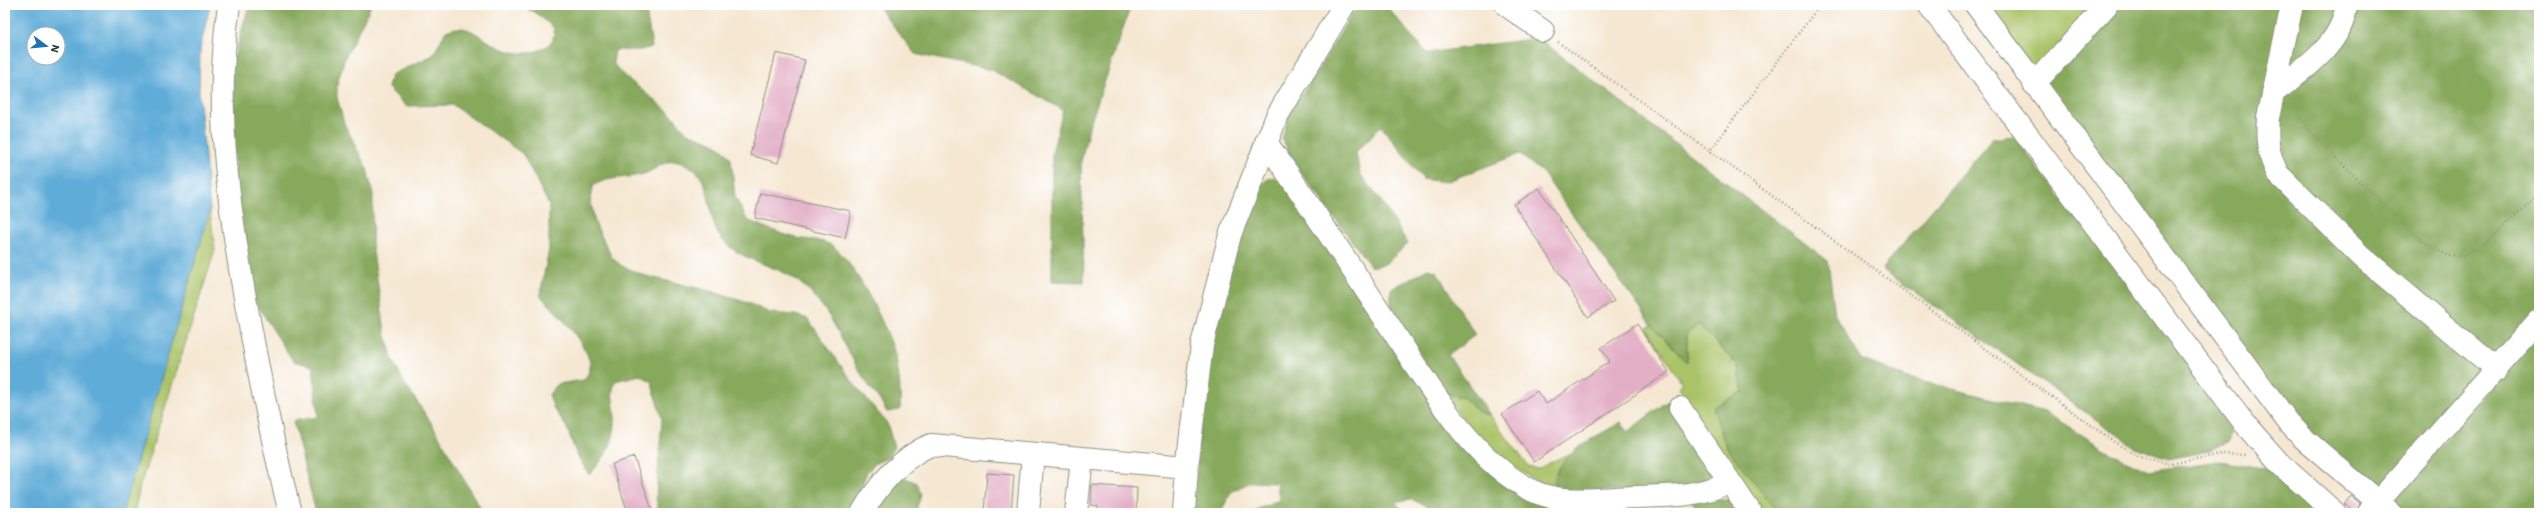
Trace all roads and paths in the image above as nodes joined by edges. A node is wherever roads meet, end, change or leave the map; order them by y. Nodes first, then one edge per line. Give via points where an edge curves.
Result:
1 (229, 5) edge
2 (1344, 5) edge
3 (1506, 5) edge
4 (1820, 5) edge
5 (1929, 5) edge
6 (1976, 5) edge
7 (2107, 5) edge
8 (2292, 5) edge
9 (2346, 5) edge
10 (1543, 31) joint
11 (2285, 74) junction
12 (2034, 84) junction
13 (1266, 142) junction
14 (1709, 152) junction
15 (2539, 194) edge
16 (2539, 320) edge
17 (2497, 370) junction
18 (1680, 408) dead end
19 (1033, 454) junction
20 (2274, 457) junction
21 (1082, 459) junction
22 (1187, 467) junction
23 (1730, 482) junction
24 (2379, 509) edge
25 (290, 513) edge
26 (862, 513) edge
27 (1028, 513) edge
28 (1076, 513) edge
29 (1184, 513) edge
30 (1751, 513) edge
31 (2335, 513) edge

1 - 25 street via 223,42 226,170 233,235 272,439
2 - 13 street via 1277,116
3 - 10 street
4 - 14 path
5 - 20 street via 2249,429
6 - 12 street
7 - 12 street
8 - 11 street
9 - 11 street via 2346,16 2341,29 2319,54
10 - 14 path
11 - 15 path via 2299,115 2314,136 2419,239 2448,256 2462,256 2486,244
11 - 17 street via 2273,93 2266,137 2270,158 2278,174 2361,256
12 - 24 street via 2289,423
13 - 22 street via 1230,235 1202,345
13 - 23 street via 1441,403 1482,452 1510,478 1535,492 1564,499 1683,496 1711,491
14 - 20 path via 2116,443 2138,456 2169,464 2222,454
16 - 17 street
17 - 24 street
18 - 23 street
19 - 21 street
19 - 26 street via 931,445 918,450 883,483
19 - 27 street
20 - 31 street
21 - 22 street
21 - 28 street
22 - 29 street
23 - 30 street

